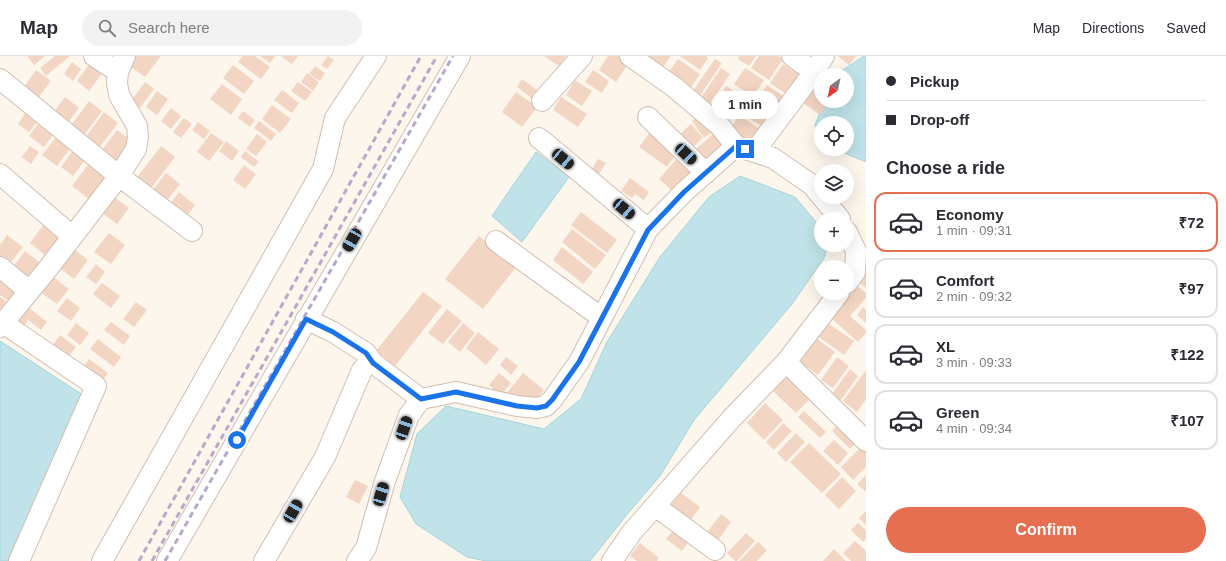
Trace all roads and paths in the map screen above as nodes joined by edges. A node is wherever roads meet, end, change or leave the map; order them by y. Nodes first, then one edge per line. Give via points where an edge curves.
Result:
1 (94, 56) edge
2 (376, 56) edge
3 (460, 56) edge
4 (582, 56) edge
5 (630, 56) edge
6 (792, 56) edge
7 (122, 64) edge
8 (819, 64) edge
9 (0, 79) edge
10 (542, 101) dead end
11 (648, 117) dead end
12 (539, 138) dead end
13 (745, 149) junction
14 (706, 173) junction
15 (0, 174) edge
16 (119, 176) junction
17 (814, 187) edge
18 (828, 204) edge
19 (835, 212) edge
20 (648, 230) junction
21 (192, 231) dead end
22 (72, 236) junction
23 (496, 240) dead end
24 (854, 247) edge
25 (0, 267) edge
26 (856, 273) edge
27 (29, 291) junction
28 (834, 300) edge
29 (602, 318) junction
30 (306, 319) junction
31 (1, 323) edge
32 (786, 362) junction
33 (373, 363) junction
34 (421, 399) junction
35 (866, 441) edge
36 (655, 506) junction
37 (715, 550) dead end
38 (618, 559) edge
39 (19, 561) edge
40 (102, 561) edge
41 (167, 561) edge
42 (264, 561) edge
43 (358, 561) edge

1 - 7 street
2 - 40 street via 335,118 323,169
3 - 30 street
4 - 10 street
5 - 13 street via 674,87
6 - 8 street
7 - 16 street via 118,83 119,95 137,126 138,137 136,149
8 - 13 street
9 - 16 street
11 - 14 street
12 - 20 street
13 - 14 street
13 - 17 street via 773,158
14 - 20 street
15 - 22 street
16 - 21 street
16 - 22 street
18 - 19 street
20 - 29 street
22 - 27 street
23 - 29 street
24 - 26 street
25 - 27 street
27 - 31 street
28 - 32 street
29 - 34 street via 579,362 546,406 517,406 456,392
30 - 33 street via 333,332 366,353
30 - 41 street
31 - 39 street via 96,386
32 - 35 street
32 - 36 street via 732,418
33 - 34 street
33 - 42 street via 362,370 324,457
34 - 43 street via 409,415 385,481 366,548
36 - 37 street
36 - 38 street via 632,532

